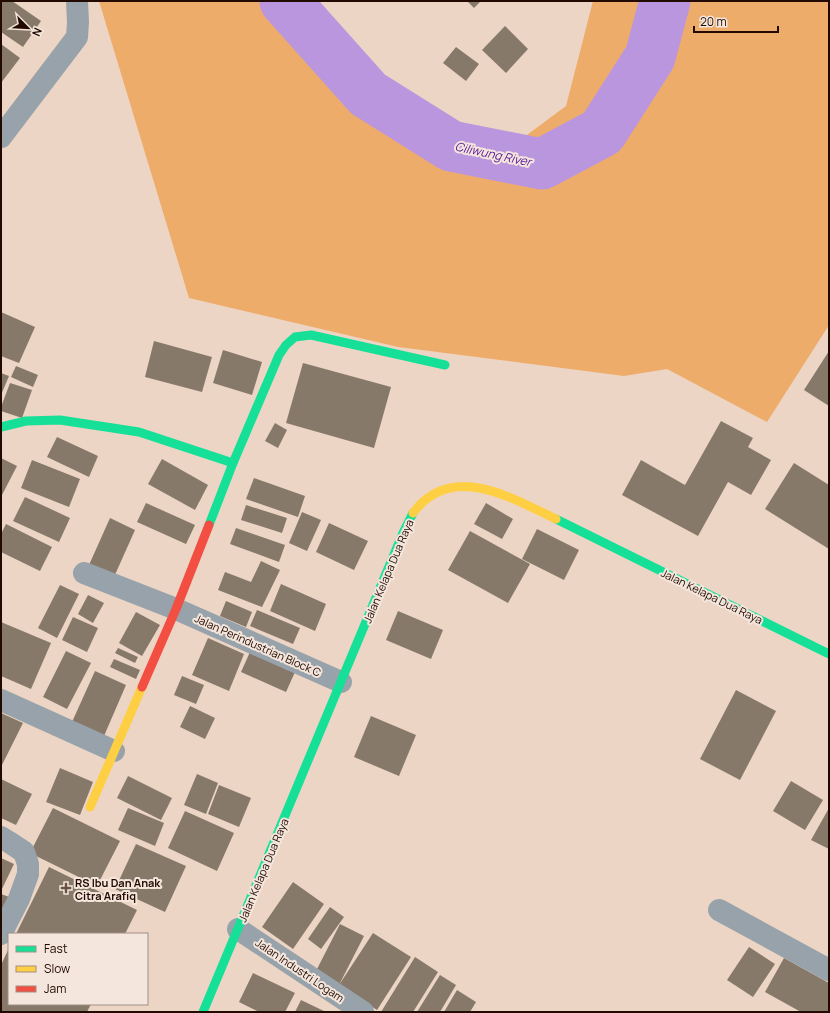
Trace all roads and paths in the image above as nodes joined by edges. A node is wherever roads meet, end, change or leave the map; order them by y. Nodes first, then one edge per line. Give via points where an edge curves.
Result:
1 (76, 1) edge
2 (1, 136) edge
3 (445, 365) dead end
4 (1, 427) edge
5 (233, 463) junction
6 (84, 573) dead end
7 (176, 609) junction
8 (829, 654) edge
9 (341, 682) junction
10 (1, 700) edge
11 (114, 751) junction
12 (90, 807) dead end
13 (1, 838) edge
14 (719, 910) dead end
15 (238, 929) junction
16 (1, 934) edge
17 (829, 970) edge
18 (203, 1012) edge
19 (363, 1012) edge

1 - 2 street via 77,37
3 - 5 main road via 311,335 295,337 279,355
4 - 5 main road via 26,420 60,420 139,432
5 - 7 main road
6 - 7 street, Jalan Perindustrian Block C
7 - 9 street, Jalan Perindustrian Block C
7 - 11 main road
8 - 9 main road, Jalan Kelapa Dua Raya via 510,497 474,486 452,487 431,496 410,517
9 - 15 main road, Jalan Kelapa Dua Raya
10 - 11 street
11 - 12 main road
13 - 16 street via 24,852 28,864 28,874 19,899
14 - 17 street
15 - 18 main road, Jalan Kelapa Dua Raya
15 - 19 street, Jalan Industri Logam

